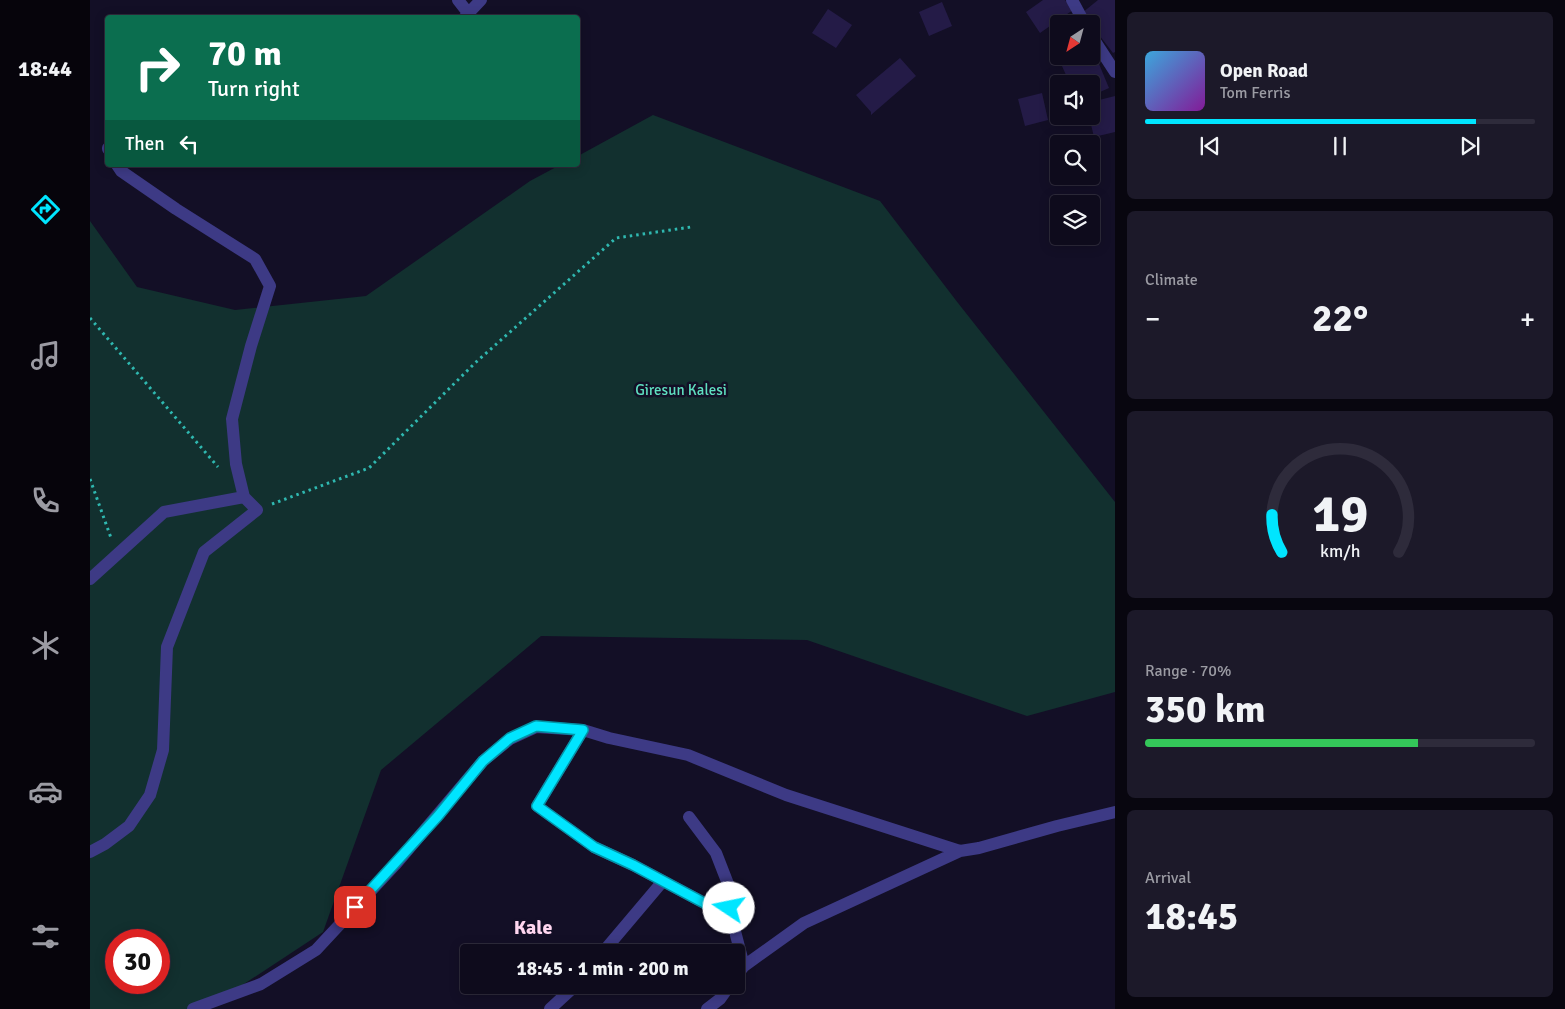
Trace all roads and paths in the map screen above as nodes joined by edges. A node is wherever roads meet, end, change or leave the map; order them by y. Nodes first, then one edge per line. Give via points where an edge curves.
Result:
1 (458, 0) edge
2 (481, 0) edge
3 (1072, 0) edge
4 (466, 15) edge
5 (467, 15) edge
6 (1080, 15) edge
7 (1100, 49) edge
8 (1115, 72) edge
9 (119, 167) edge
10 (691, 227) dead end
11 (90, 318) edge
12 (219, 468) dead end
13 (90, 479) edge
14 (244, 497) junction
15 (257, 510) junction
16 (117, 555) junction
17 (90, 579) edge
18 (583, 730) junction
19 (1115, 812) edge
20 (689, 817) dead end
21 (960, 851) junction
22 (90, 852) edge
23 (663, 881) junction
24 (729, 908) junction
25 (610, 944) edge
26 (735, 944) edge
27 (745, 967) edge
28 (566, 994) edge
29 (723, 994) edge
30 (193, 1009) edge
31 (550, 1009) edge
32 (707, 1009) edge

1 - 4 street
2 - 5 street
3 - 6 street
7 - 8 street
9 - 14 street via 176,209 255,259 270,286 232,419 236,464
10 - 15 path via 616,238 475,363 369,468
11 - 12 path
13 - 16 path
14 - 15 street
14 - 16 street via 164,512
15 - 22 street via 204,552 167,647 163,750 150,794 129,826
16 - 17 street
18 - 21 street via 688,755 786,795
18 - 23 street via 537,806 594,847
18 - 30 street via 536,726 510,738 483,761 395,865 316,950 261,984
19 - 21 street
20 - 24 street via 716,853 730,889
21 - 27 street via 804,923
23 - 24 street via 708,905
23 - 25 street
24 - 26 street
28 - 31 street
29 - 32 street

